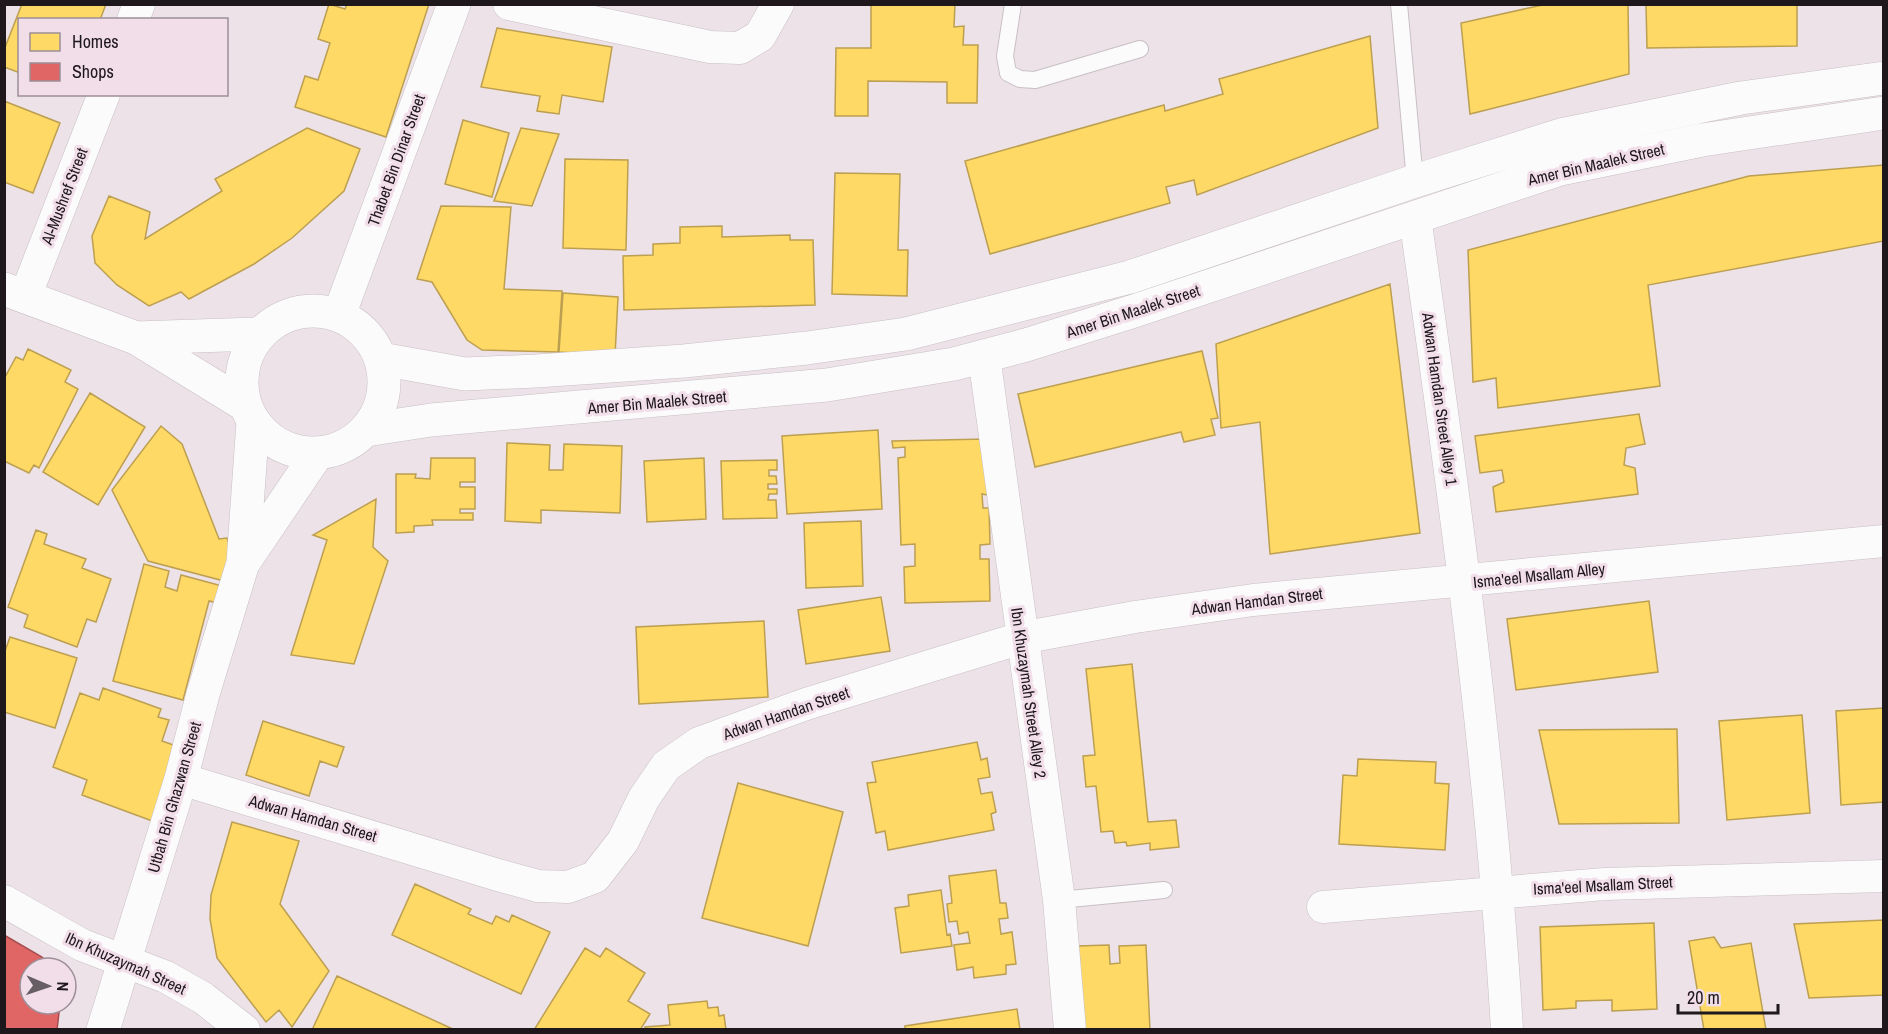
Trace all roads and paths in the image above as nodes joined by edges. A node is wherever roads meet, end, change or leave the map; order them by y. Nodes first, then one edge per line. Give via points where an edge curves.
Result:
1 (454, 4) edge
2 (509, 4) edge
3 (778, 4) edge
4 (1013, 4) edge
5 (1399, 4) edge
6 (1140, 49) dead end
7 (1884, 78) edge
8 (103, 96) edge
9 (1884, 113) edge
10 (1415, 181) junction
11 (1414, 217) junction
12 (15, 293) edge
13 (339, 315) junction
14 (260, 334) junction
15 (136, 338) junction
16 (984, 356) junction
17 (381, 359) junction
18 (249, 413) junction
19 (366, 430) junction
20 (317, 454) junction
21 (1884, 541) edge
22 (243, 563) junction
23 (1466, 580) junction
24 (1021, 638) junction
25 (181, 779) junction
26 (1884, 876) edge
27 (1164, 890) dead end
28 (1498, 891) junction
29 (1059, 900) junction
30 (4, 902) edge
31 (1323, 907) dead end
32 (126, 961) junction
33 (103, 1029) edge
34 (244, 1029) edge
35 (1070, 1029) edge
36 (1507, 1029) edge

1 - 13 street, Thabet Bin Dinar Street
2 - 3 street via 710,47 740,48 760,36
4 - 6 lane via 1005,56 1008,73 1020,79 1035,80
5 - 10 lane
7 - 10 street, Amer Bin Maalek Street via 1647,116 1561,135
8 - 12 street, Al-Mushref Street
9 - 11 street, Amer Bin Maalek Street via 1702,140 1560,169
10 - 17 street, Amer Bin Maalek Street via 1130,277 906,334 706,359 536,371 465,374
11 - 16 street, Amer Bin Maalek Street via 1134,311
11 - 23 street, Adwan Hamdan Street Alley 1
12 - 15 street
13 - 14 street via 309,310 290,314
13 - 17 street via 360,328
14 - 15 street
14 - 18 street via 243,367 242,386
15 - 18 street
16 - 19 street, Amer Bin Maalek Street via 827,385 431,420
16 - 24 street, Ibn Khuzaymah Street Alley 2
17 - 19 street via 383,396
18 - 20 street via 265,436 281,447
18 - 22 street, Utbah Bin Ghazwan Street
19 - 20 street via 353,442
20 - 22 street, Utbah Bin Ghazwan Street
21 - 23 street, Isma'eel Msallam Alley
22 - 25 street, Utbah Bin Ghazwan Street
23 - 24 street, Adwan Hamdan Street via 1254,600
23 - 28 street, Isma'eel Msallam Alley
24 - 25 street, Adwan Hamdan Street via 806,704 699,743 666,766 644,798 623,841 595,877 568,887 538,886 498,875
24 - 29 street, Ibn Khuzaymah Street Alley 2
25 - 32 street, Utbah Bin Ghazwan Street
26 - 28 street, Isma'eel Msallam Street
27 - 29 lane
28 - 31 street, Isma'eel Msallam Street
28 - 36 street, Isma'eel Msallam Alley
29 - 35 street, Ibn Khuzaymah Street Alley 2
30 - 32 street, Ibn Khuzaymah Street via 82,945
32 - 33 street, Utbah Bin Ghazwan Street
32 - 34 street, Ibn Khuzaymah Street via 203,998

